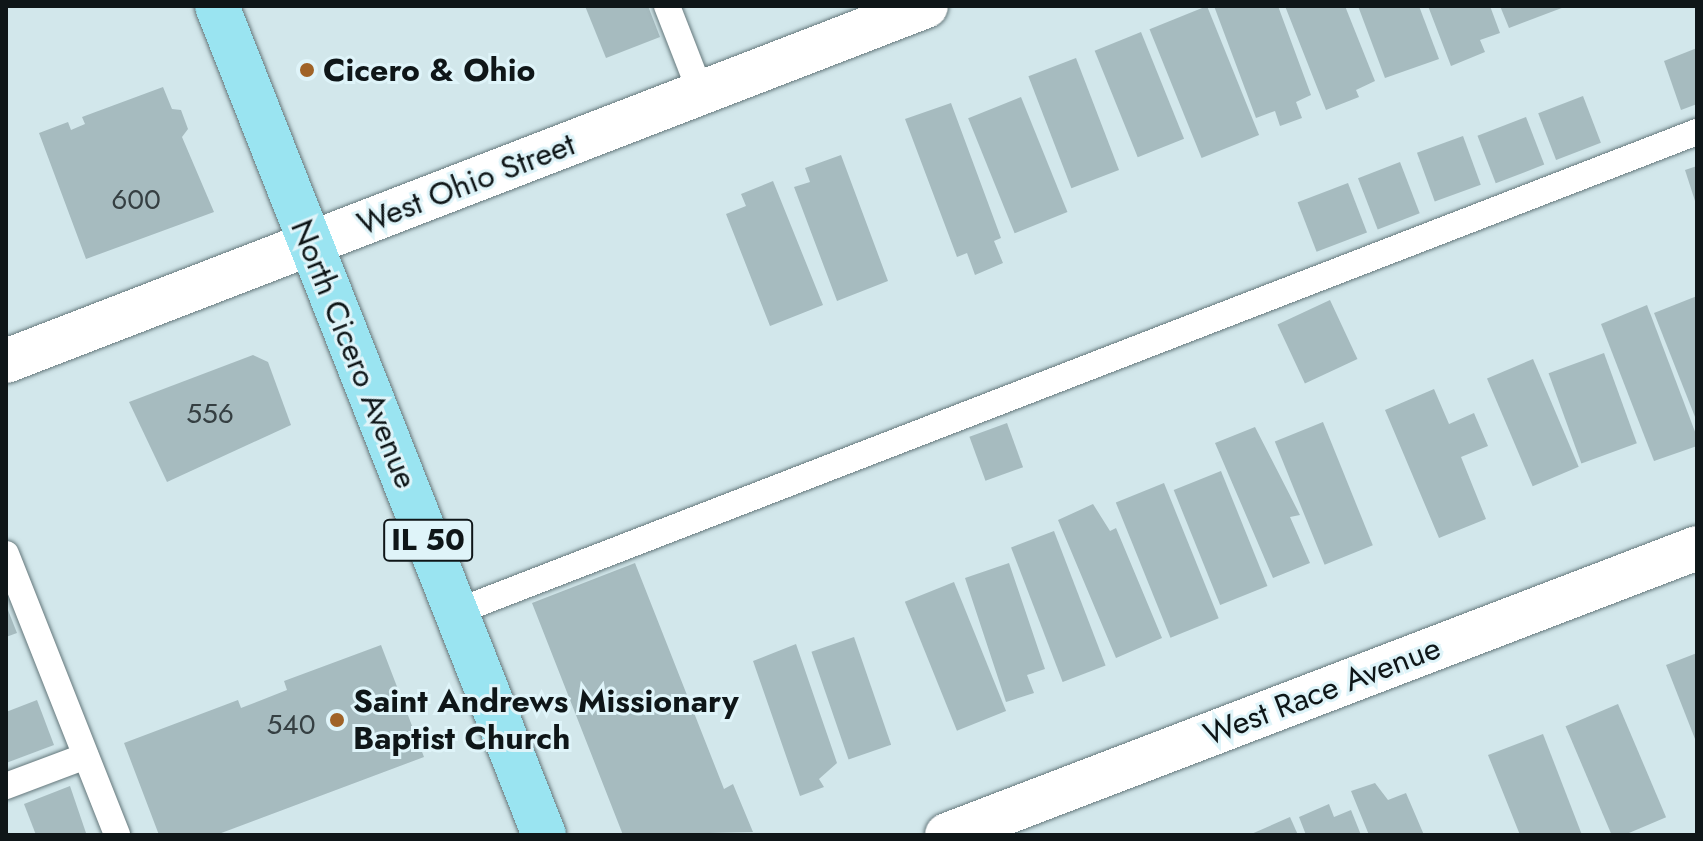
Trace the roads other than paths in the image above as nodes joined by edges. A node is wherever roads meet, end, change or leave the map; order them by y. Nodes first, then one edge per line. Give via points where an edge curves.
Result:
1 (217, 6) edge
2 (667, 6) edge
3 (926, 6) edge
4 (701, 93) junction
5 (1697, 132) edge
6 (311, 245) junction
7 (6, 361) edge
8 (1697, 548) edge
9 (6, 554) edge
10 (456, 612) junction
11 (86, 756) junction
12 (6, 786) edge
13 (117, 835) edge
14 (544, 835) edge
15 (947, 835) edge

1 - 6 main road, North Cicero Avenue / IL 50
2 - 4 lane
3 - 4 street, West Ohio Street
4 - 6 street, West Ohio Street
5 - 10 lane
6 - 7 street, West Ohio Street
6 - 10 main road, North Cicero Avenue / IL 50
8 - 15 street, West Race Avenue
9 - 11 lane
10 - 14 main road, North Cicero Avenue / IL 50
11 - 12 lane
11 - 13 lane

